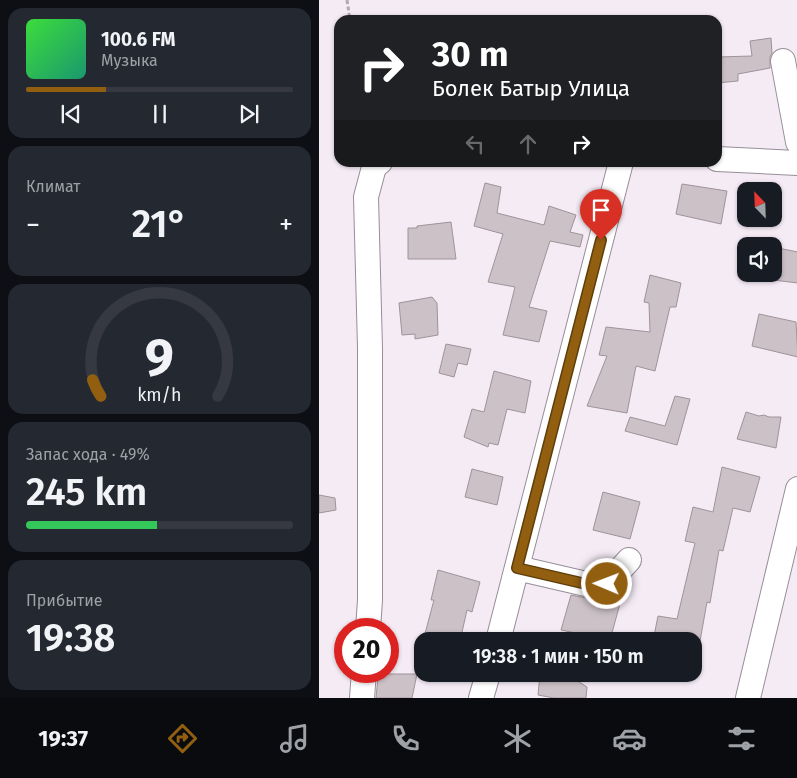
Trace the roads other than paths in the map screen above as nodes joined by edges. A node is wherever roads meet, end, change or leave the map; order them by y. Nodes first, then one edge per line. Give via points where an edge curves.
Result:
1 (783, 60) dead end
2 (797, 142) edge
3 (722, 159) edge
4 (797, 163) edge
5 (375, 167) edge
6 (620, 167) edge
7 (797, 489) edge
8 (629, 560) dead end
9 (517, 568) junction
10 (369, 618) edge
11 (500, 632) edge
12 (486, 682) edge
13 (364, 683) edge
14 (362, 698) edge
15 (481, 698) edge
16 (749, 698) edge

1 - 2 street
3 - 4 street
5 - 10 street via 366,197 370,368
6 - 9 street
7 - 16 street
8 - 9 street via 607,584 599,587
9 - 11 street
12 - 15 street
13 - 14 street

